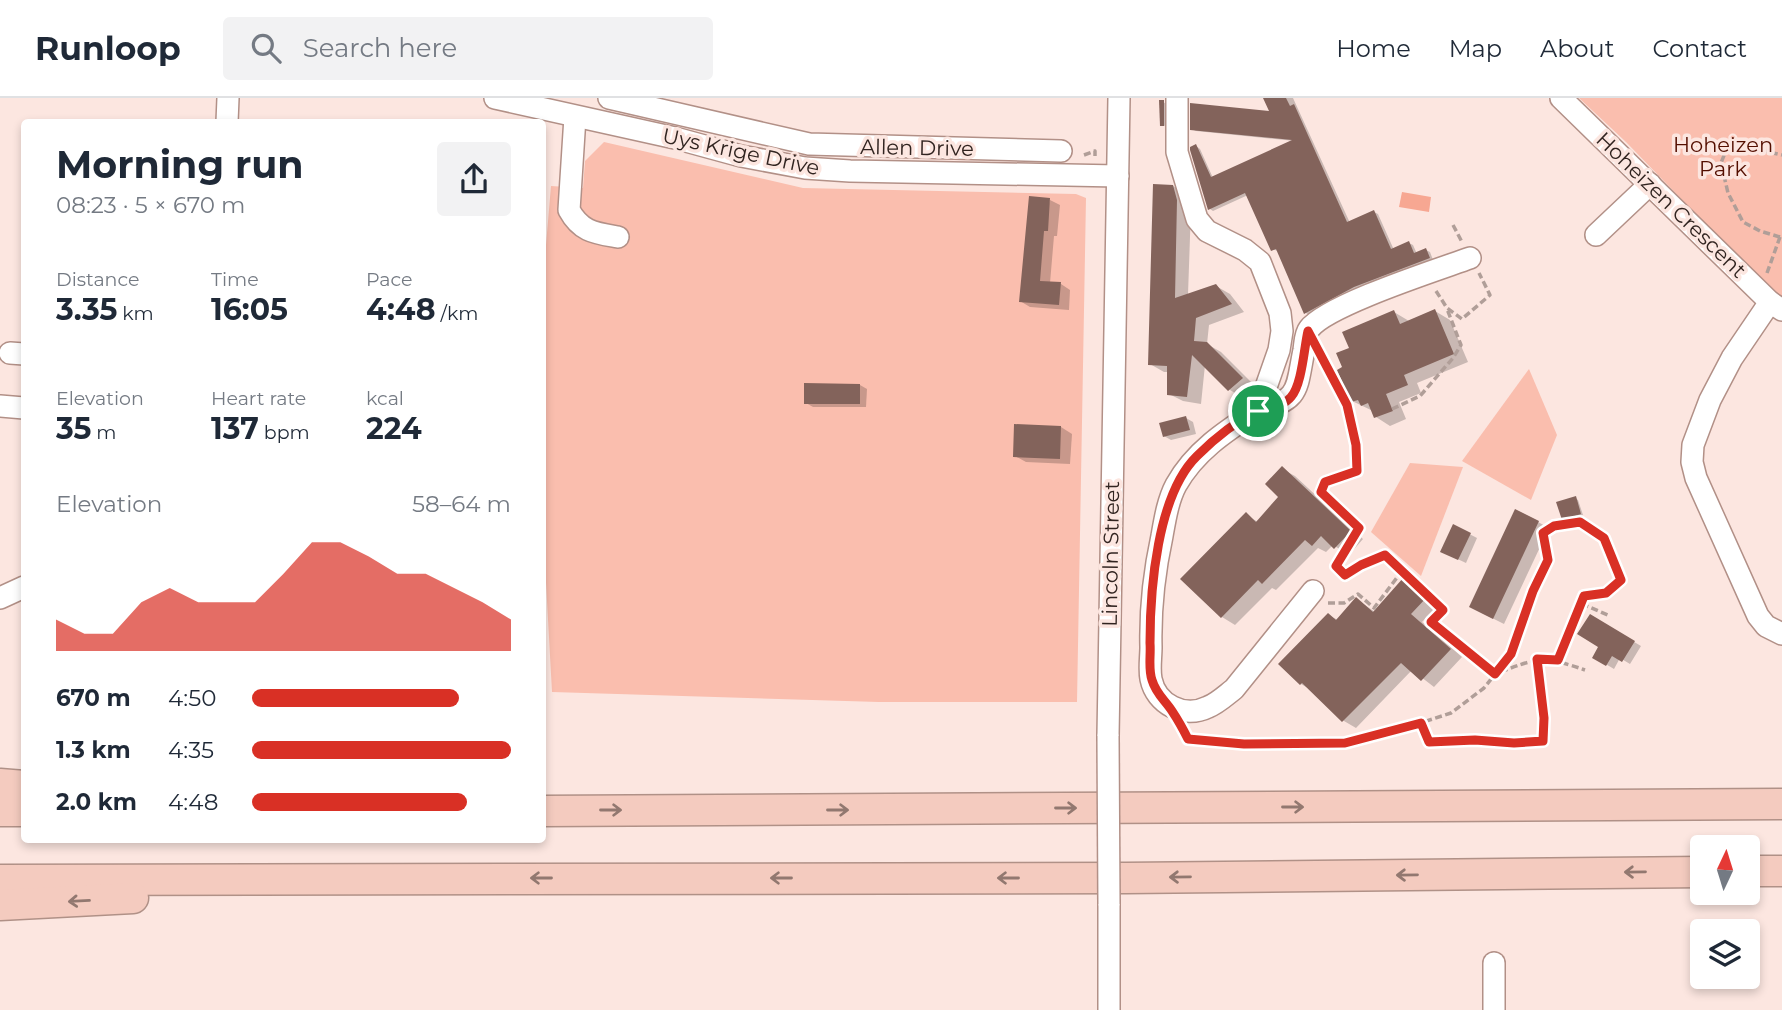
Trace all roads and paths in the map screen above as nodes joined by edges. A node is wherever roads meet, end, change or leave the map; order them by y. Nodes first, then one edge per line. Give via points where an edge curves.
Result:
1 (228, 98) edge
2 (495, 98) edge
3 (610, 98) edge
4 (1119, 98) edge
5 (1177, 98) edge
6 (1562, 98) edge
7 (575, 117) junction
8 (227, 119) edge
9 (1061, 151) dead end
10 (1782, 155) edge
11 (1118, 176) junction
12 (1650, 184) junction
13 (1596, 235) dead end
14 (618, 237) dead end
15 (1781, 237) edge
16 (1474, 265) joint
17 (1765, 277) dead end
18 (1434, 289) dead end
19 (1776, 306) edge
20 (1447, 308) junction
21 (1308, 331) junction
22 (0, 406) edge
23 (21, 408) edge
24 (1392, 409) dead end
25 (1258, 411) junction
26 (1402, 571) junction
27 (21, 588) edge
28 (0, 597) edge
29 (1321, 597) joint
30 (1580, 603) junction
31 (1610, 616) dead end
32 (1782, 634) edge
33 (1537, 659) junction
34 (1558, 660) junction
35 (1585, 670) dead end
36 (1495, 674) junction
37 (1171, 708) junction
38 (1421, 723) junction
39 (0, 784) edge
40 (21, 786) edge
41 (1782, 804) edge
42 (0, 811) edge
43 (21, 811) edge
44 (546, 811) edge
45 (1760, 871) edge
46 (1782, 871) edge
47 (1690, 872) edge
48 (367, 878) junction
49 (0, 880) edge
50 (0, 905) edge
51 (1494, 963) dead end
52 (1109, 1010) edge
53 (1494, 1010) edge

1 - 8 street
2 - 7 street, Uys Krige Drive
3 - 9 street, Allen Drive via 809,144
4 - 11 street, Lincoln Street
5 - 25 street via 1177,152 1197,219 1207,231 1260,262 1280,313 1279,350
6 - 12 street, Hoheizen Crescent
7 - 11 street, Uys Krige Drive via 805,168
7 - 14 street via 569,210 581,227
10 - 15 path via 1729,143 1721,163 1728,193 1743,222
11 - 52 street, Lincoln Street, bridge via 1108,736
12 - 13 street
12 - 19 street, Hoheizen Crescent
15 - 17 path
16 - 20 path via 1490,295 1462,319
16 - 21 street via 1389,288 1324,315
18 - 20 path
19 - 32 street via 1732,358 1710,400 1693,445 1692,462 1758,616
20 - 24 path via 1461,345 1420,396
21 - 25 street via 1291,397 1282,405
21 - 26 path via 1347,405 1356,445 1357,471 1325,482 1321,492 1359,528 1336,566 1345,575 1385,555
22 - 23 street
25 - 37 street via 1195,458 1170,500 1150,610 1151,678
26 - 29 path via 1374,607 1358,594 1344,603
26 - 36 path via 1443,610 1431,622
27 - 28 street
29 - 37 street via 1234,689 1207,708
30 - 31 path
30 - 34 path
30 - 36 path via 1584,596 1606,593 1621,580 1604,538 1580,522 1554,526 1543,533 1548,560 1511,654
33 - 34 path
33 - 36 path
33 - 38 path via 1543,741 1429,742
34 - 35 path
36 - 38 path via 1451,713
37 - 38 path via 1188,739 1244,744 1345,743
39 - 40 highway
44 -> 41 highway
42 - 43 highway
45 - 46 highway
47 -> 48 highway
48 - 49 highway
48 -> 50 highway via 329,886
51 - 53 street

